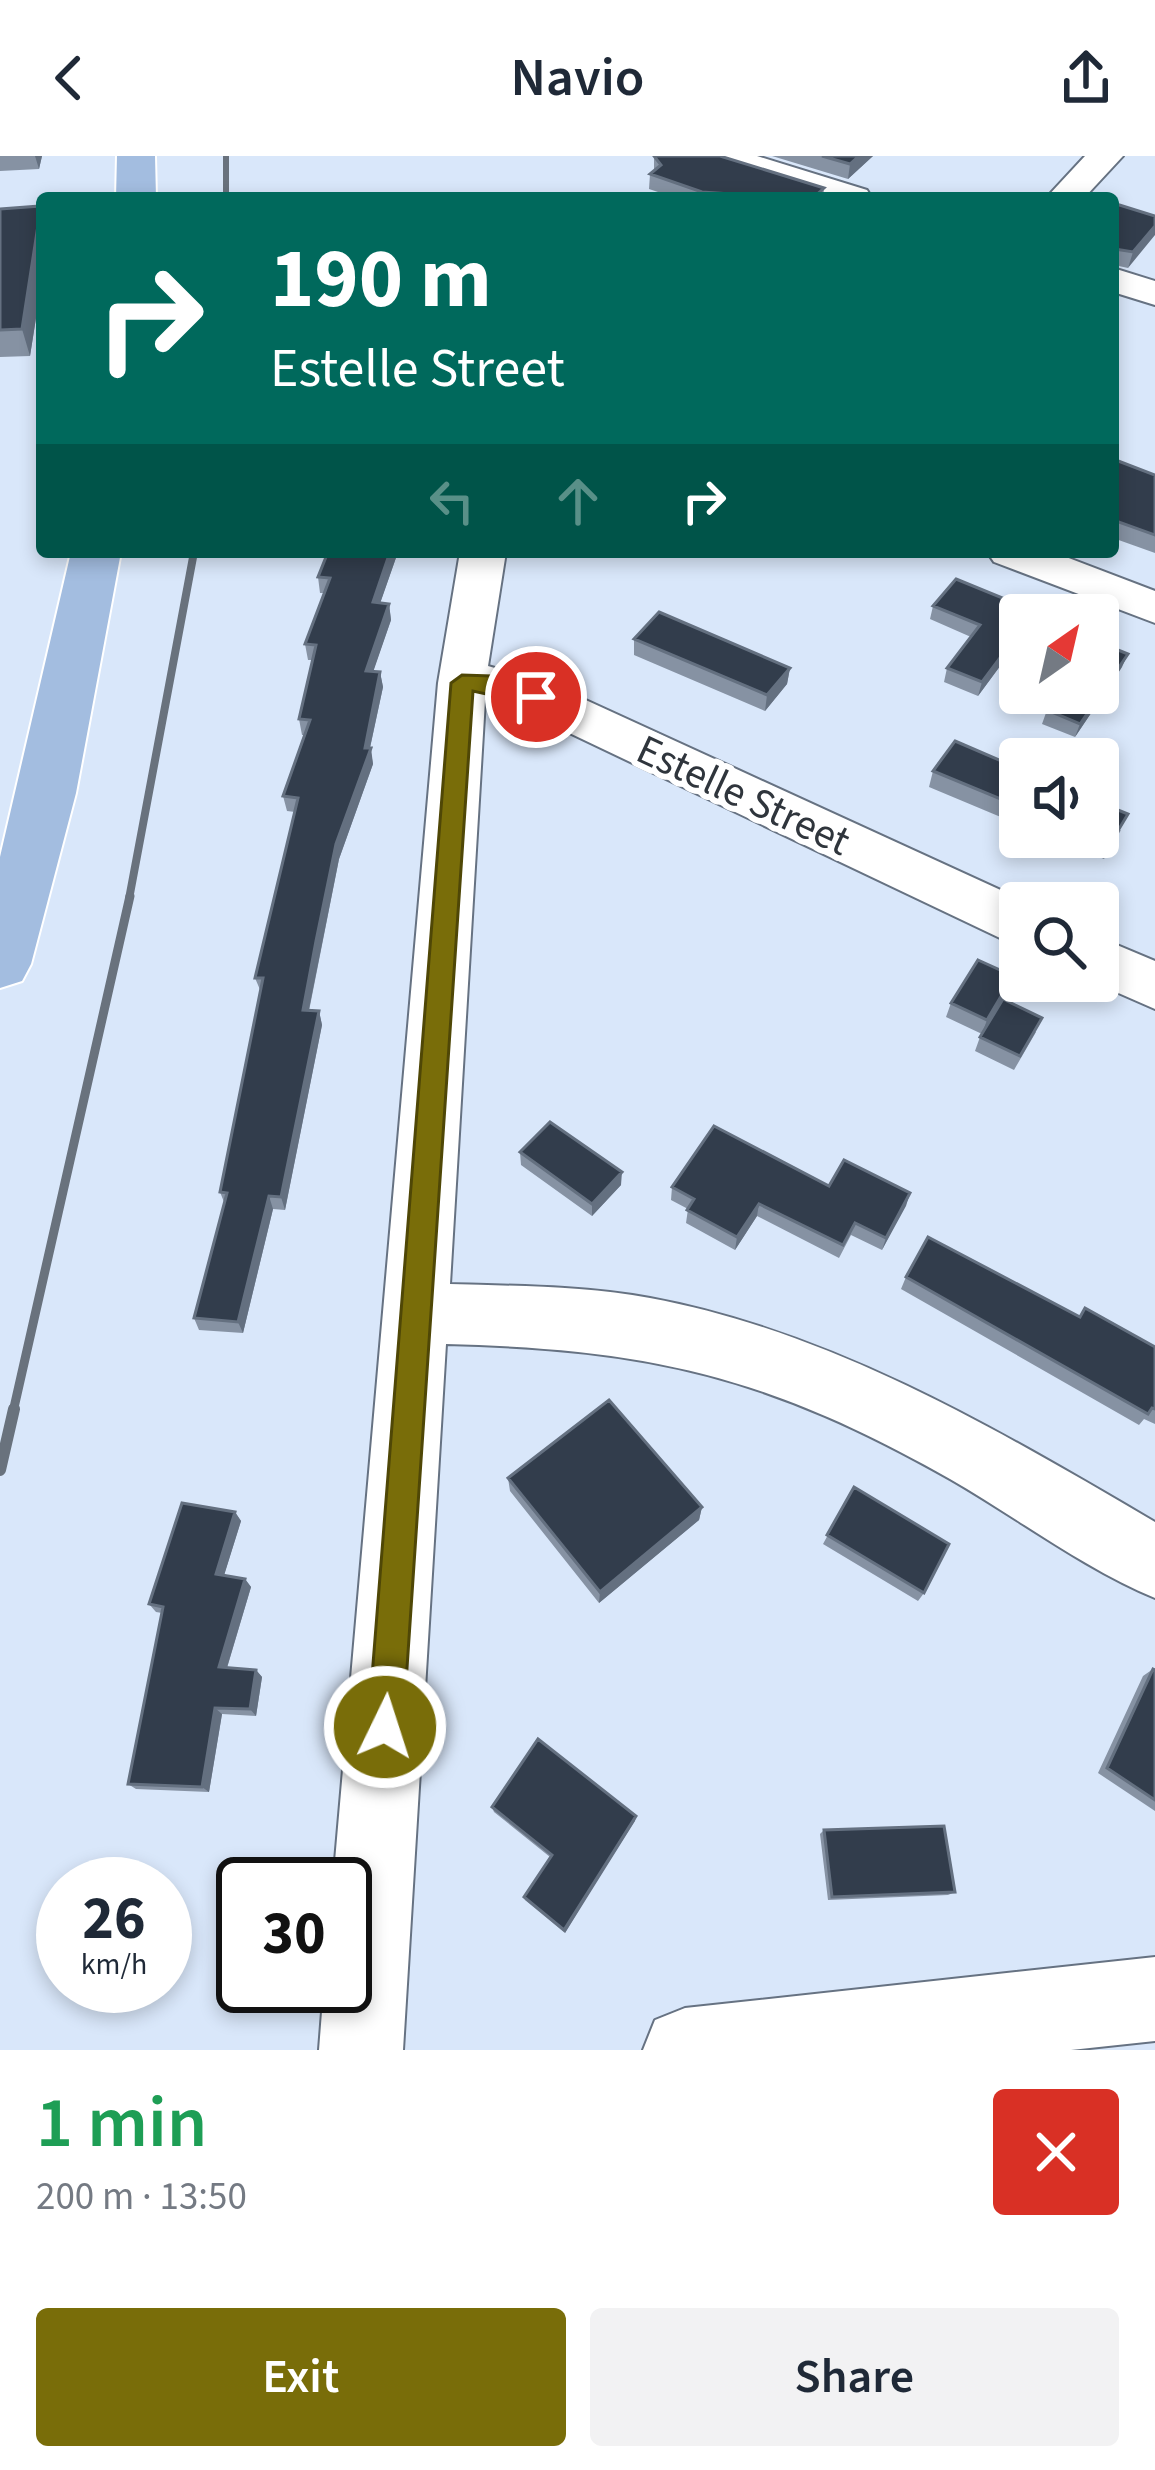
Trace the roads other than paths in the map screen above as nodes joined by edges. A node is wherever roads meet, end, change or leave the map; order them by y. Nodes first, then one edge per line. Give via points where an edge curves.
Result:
1 (136, 156) edge
2 (721, 156) edge
3 (1121, 158) edge
4 (136, 192) edge
5 (835, 192) edge
6 (1073, 192) edge
7 (1119, 282) edge
8 (1155, 293) edge
9 (94, 558) edge
10 (481, 558) edge
11 (1026, 558) edge
12 (1155, 608) edge
13 (462, 683) junction
14 (20, 826) edge
15 (999, 912) edge
16 (0, 964) edge
17 (1119, 969) edge
18 (1155, 986) edge
19 (416, 1313) junction
20 (1155, 1562) edge
21 (1155, 1999) edge
22 (361, 2050) edge
23 (685, 2050) edge

1 - 4 main road
2 - 5 street
3 - 6 street
7 - 8 street
9 - 14 main road
10 - 13 street
11 - 12 street
13 - 15 street, Estelle Street via 536,697
13 - 19 street
14 - 16 main road
17 - 18 street
19 - 20 street via 609,1322 792,1366 956,1445
19 - 22 street
21 - 23 street

